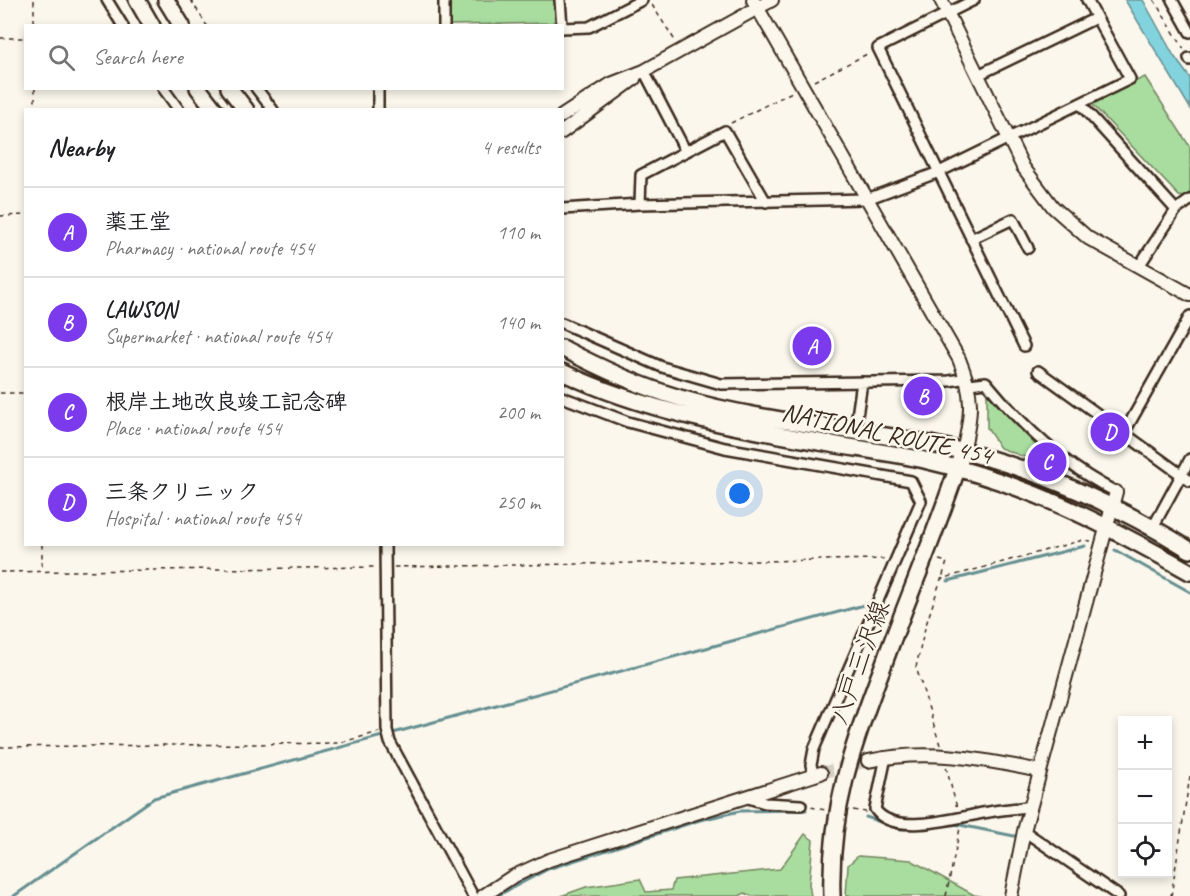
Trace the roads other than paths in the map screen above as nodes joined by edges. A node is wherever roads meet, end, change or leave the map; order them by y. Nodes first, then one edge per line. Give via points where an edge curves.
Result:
1 (107, 0) edge
2 (137, 0) edge
3 (166, 0) edge
4 (444, 0) edge
5 (560, 0) edge
6 (642, 0) edge
7 (772, 0) edge
8 (941, 0) edge
9 (974, 0) edge
10 (1087, 0) edge
11 (1172, 0) edge
12 (755, 4) edge
13 (947, 13) junction
14 (1096, 18) junction
15 (122, 24) edge
16 (151, 24) edge
17 (181, 24) edge
18 (444, 24) edge
19 (562, 24) edge
20 (564, 27) edge
21 (1190, 32) edge
22 (644, 71) junction
23 (978, 75) junction
24 (164, 90) edge
25 (200, 90) edge
26 (231, 90) edge
27 (258, 90) edge
28 (378, 90) edge
29 (1080, 104) junction
30 (177, 108) edge
31 (213, 108) edge
32 (244, 108) edge
33 (271, 108) edge
34 (378, 108) edge
35 (564, 115) edge
36 (564, 131) edge
37 (1009, 138) junction
38 (685, 150) junction
39 (939, 172) junction
40 (867, 199) junction
41 (1190, 200) edge
42 (766, 202) junction
43 (640, 204) junction
44 (564, 209) edge
45 (1176, 210) junction
46 (971, 239) junction
47 (1028, 248) dead end
48 (1139, 266) junction
49 (1190, 296) edge
50 (1190, 316) edge
51 (564, 324) edge
52 (1024, 346) dead end
53 (564, 349) edge
54 (1038, 371) dead end
55 (564, 373) edge
56 (968, 381) junction
57 (862, 382) junction
58 (564, 398) edge
59 (855, 430) junction
60 (1124, 433) junction
61 (963, 451) junction
62 (1190, 459) edge
63 (1067, 461) junction
64 (958, 468) junction
65 (1181, 474) junction
66 (1190, 481) edge
67 (1056, 483) junction
68 (1116, 492) joint
69 (1110, 508) junction
70 (1106, 524) junction
71 (1152, 530) junction
72 (385, 546) edge
73 (1190, 550) edge
74 (1190, 572) edge
75 (886, 757) junction
76 (868, 761) tunnel mouth
77 (1040, 771) junction
78 (817, 775) joint
79 (745, 797) junction
80 (801, 805) road end
81 (1031, 806) junction
82 (1024, 831) junction
83 (473, 896) edge
84 (483, 896) edge
85 (832, 896) edge
86 (1011, 896) edge
87 (1119, 896) edge

1 - 15 street
2 - 16 main road
3 - 17 main road
4 - 18 street
5 - 19 street
6 - 20 street via 589,27
7 - 12 street
8 - 13 street
9 - 13 street
10 - 14 street
11 - 21 street
12 - 22 street
12 - 40 street
13 - 23 street
13 - 39 street via 878,48
14 - 23 street
14 - 29 street via 1130,79
22 - 35 street via 611,84
22 - 36 street
22 - 38 street
23 - 37 street
24 - 30 street
25 - 31 main road
26 - 32 main road
27 - 33 street
28 - 34 street
29 - 37 street
29 - 45 street
37 - 39 street
37 - 48 street via 1023,166 1053,207 1088,238
38 - 42 street via 725,130
38 - 43 street via 641,175
39 - 40 street
39 - 46 street
40 - 42 street
40 - 56 street
41 - 45 street
42 - 43 street
43 - 44 street
45 - 48 street
46 - 47 street via 1013,219
46 - 52 street
48 - 49 street
50 - 60 street
51 - 57 street via 662,367 722,384
53 - 59 main road, NATIONAL ROUTE 454 via 679,398 767,418
54 - 60 street
55 - 64 main road, NATIONAL ROUTE 454 via 676,413
56 - 57 street
56 - 61 street via 972,409
56 - 63 street via 986,382 1020,422
57 - 59 street
58 - 78 street via 628,422 725,448 911,482 921,501 814,749 811,765
59 - 61 main road, NATIONAL ROUTE 454
60 - 65 street
61 - 64 main road, 八戸三沢線
61 - 67 main road, NATIONAL ROUTE 454
62 - 65 street
63 - 67 street
63 - 68 street
64 - 70 main road, NATIONAL ROUTE 454 via 1042,496
64 - 85 main road, 八戸三沢線 via 843,777 834,821
65 - 66 street
65 - 71 street
67 - 69 main road, NATIONAL ROUTE 454
68 - 69 street
69 - 70 street
69 - 71 main road, NATIONAL ROUTE 454
70 - 74 main road, NATIONAL ROUTE 454
70 - 77 street
71 - 73 main road, NATIONAL ROUTE 454
72 - 83 street via 390,742
75 - 76 street
75 - 77 street via 943,754
75 - 81 street via 875,809 879,815 905,824
77 - 81 street
78 - 79 street
79 - 80 street via 765,803
79 - 84 street via 549,860
81 - 82 street
82 - 86 street
82 - 87 street

